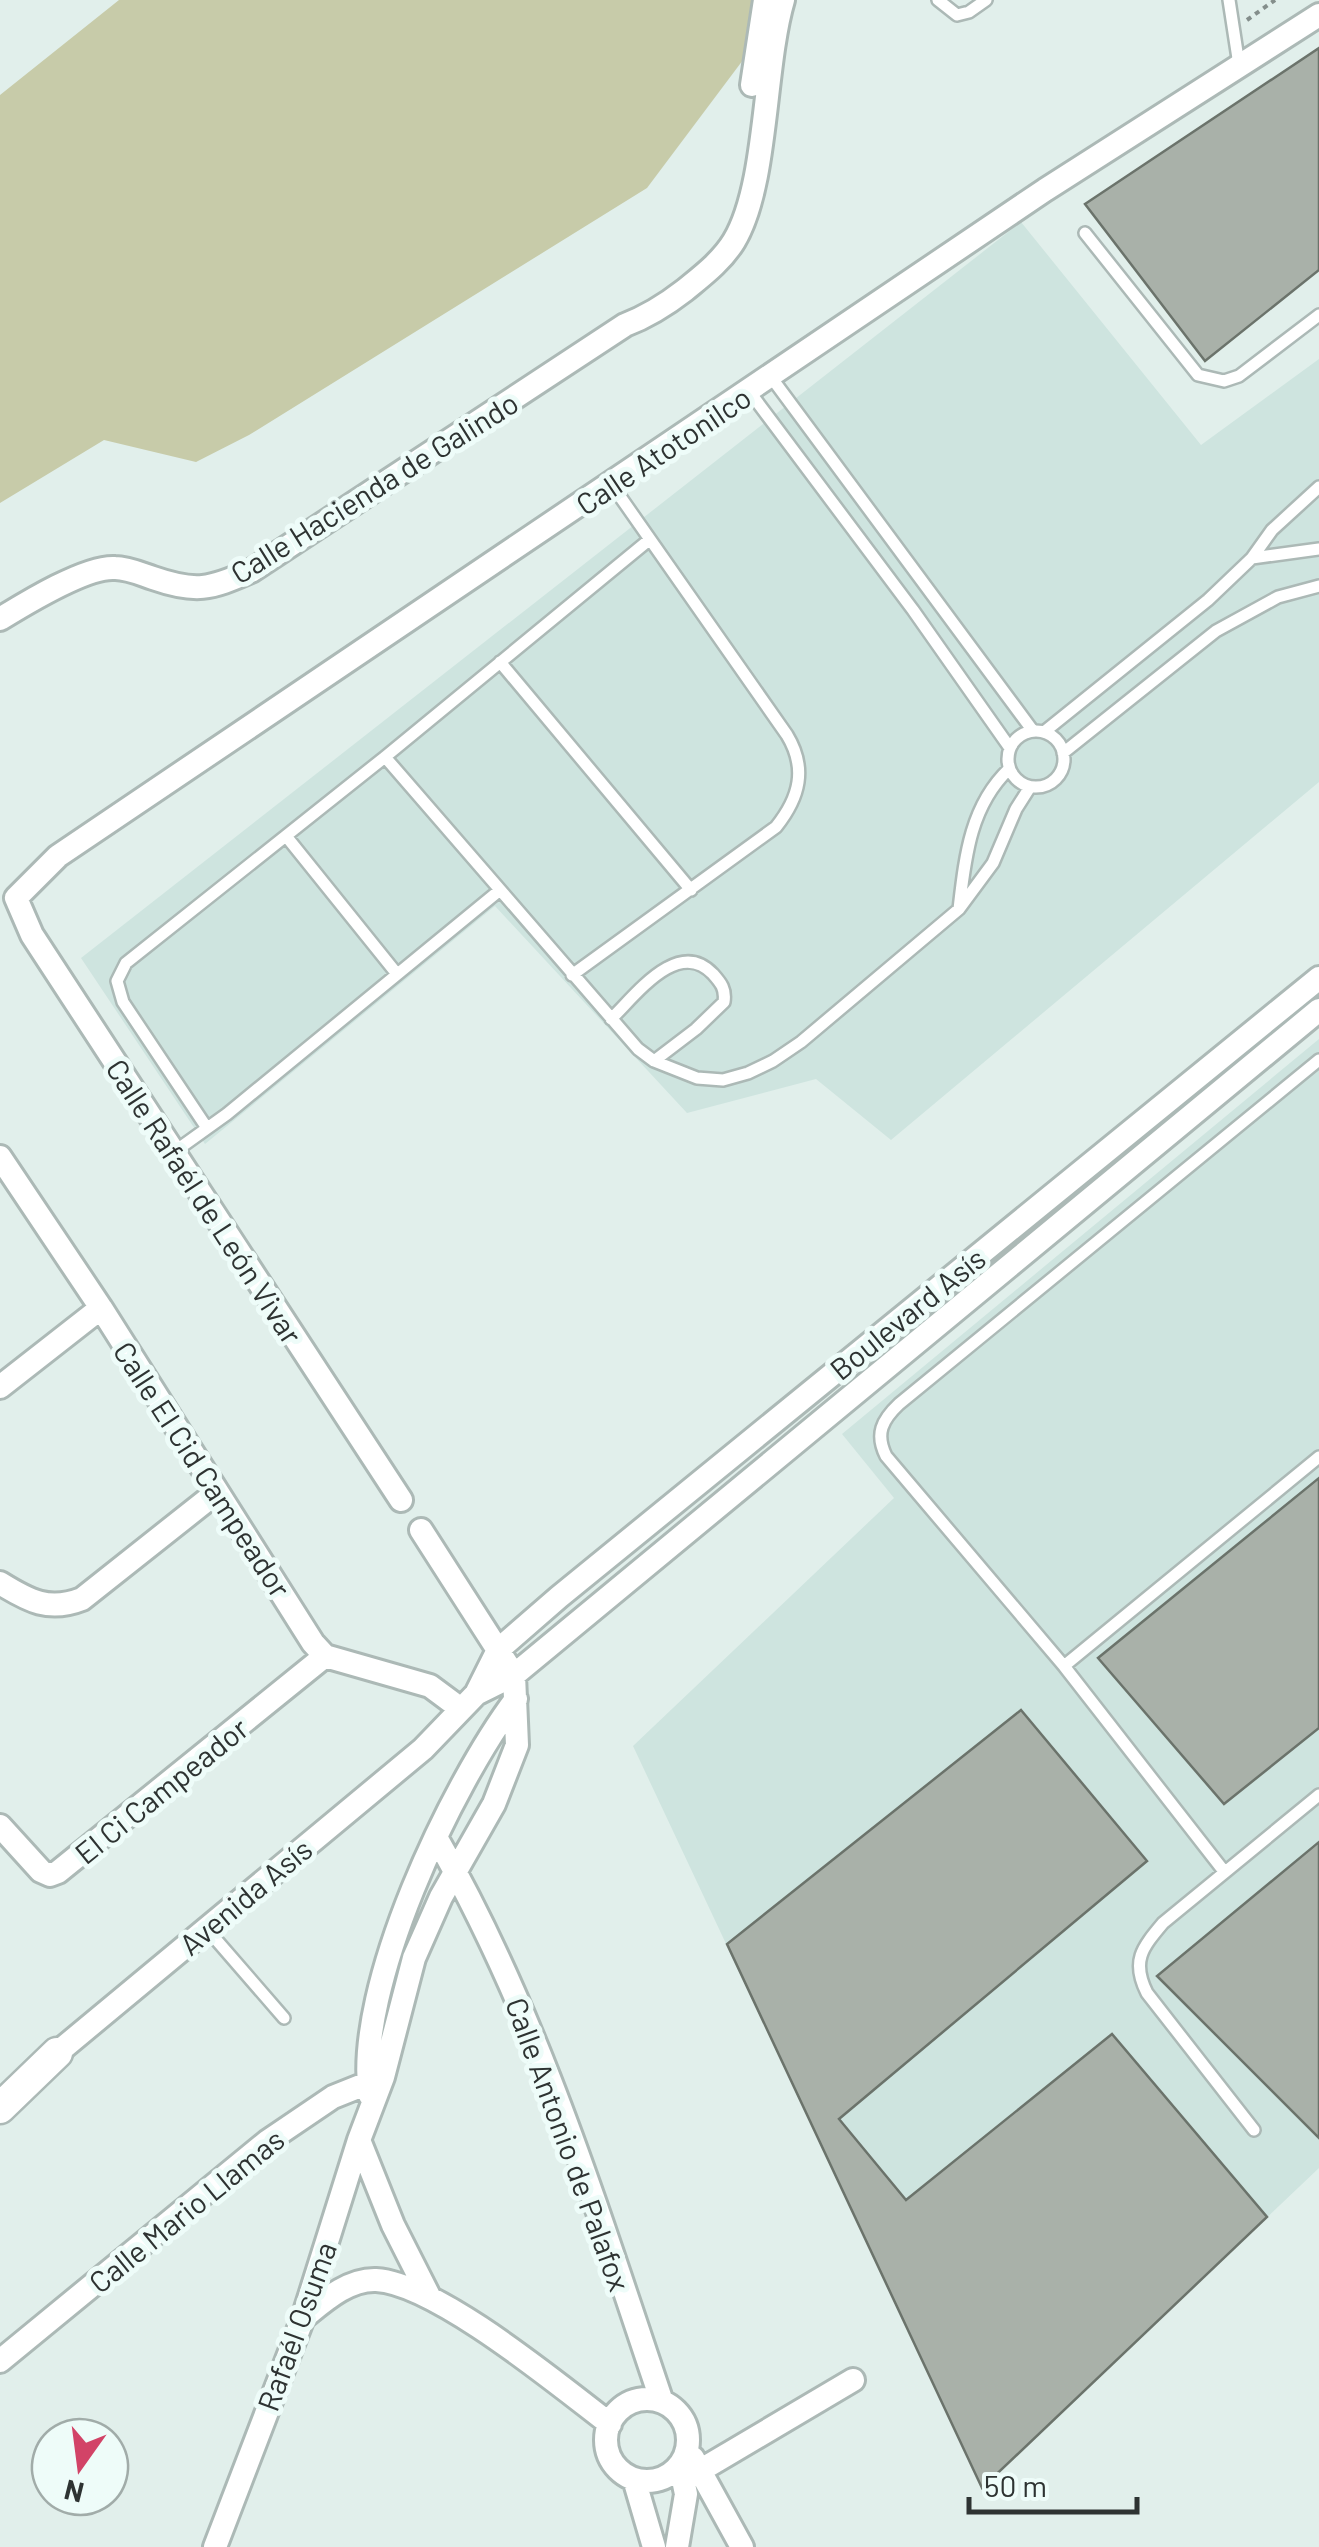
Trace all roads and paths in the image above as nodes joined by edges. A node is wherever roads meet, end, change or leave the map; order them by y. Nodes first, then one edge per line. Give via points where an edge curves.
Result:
1 (765, 0) edge
2 (783, 0) edge
3 (938, 0) edge
4 (986, 0) edge
5 (1230, 0) edge
6 (1275, 0) edge
7 (1319, 15) edge
8 (1252, 30) dead end
9 (1239, 68) junction
10 (756, 110) junction
11 (1085, 233) dead end
12 (1319, 315) edge
13 (771, 377) junction
14 (749, 391) junction
15 (612, 485) junction
16 (1319, 487) edge
17 (649, 540) junction
18 (1319, 549) edge
19 (1252, 558) junction
20 (1319, 586) edge
21 (934, 596) junction
22 (913, 610) junction
23 (0, 618) edge
24 (500, 662) junction
25 (1039, 732) junction
26 (1010, 748) junction
27 (1063, 752) junction
28 (385, 757) junction
29 (1009, 768) junction
30 (1030, 787) junction
31 (286, 836) junction
32 (500, 890) junction
33 (691, 890) junction
34 (16, 898) joint
35 (960, 910) junction
36 (397, 974) junction
37 (572, 974) junction
38 (1319, 978) edge
39 (1319, 1010) edge
40 (610, 1019) junction
41 (1319, 1060) edge
42 (654, 1061) junction
43 (1203, 1072) junction
44 (1220, 1092) junction
45 (207, 1128) junction
46 (174, 1152) junction
47 (0, 1157) edge
48 (101, 1308) junction
49 (0, 1387) edge
50 (816, 1387) junction
51 (836, 1409) junction
52 (1319, 1457) edge
53 (217, 1492) junction
54 (401, 1500) dead end
55 (674, 1502) junction
56 (696, 1525) junction
57 (421, 1530) dead end
58 (0, 1584) edge
59 (498, 1650) junction
60 (325, 1656) junction
61 (1064, 1666) junction
62 (515, 1687) junction
63 (469, 1702) junction
64 (1319, 1795) edge
65 (0, 1826) edge
66 (437, 1839) junction
67 (1224, 1870) junction
68 (456, 1873) junction
69 (206, 1928) junction
70 (284, 2018) dead end
71 (58, 2053) junction
72 (0, 2077) edge
73 (374, 2087) junction
74 (0, 2108) edge
75 (1254, 2130) dead end
76 (358, 2140) junction
77 (430, 2298) junction
78 (303, 2318) junction
79 (0, 2361) edge
80 (853, 2380) dead end
81 (662, 2402) junction
82 (610, 2424) junction
83 (690, 2462) junction
84 (634, 2479) junction
85 (215, 2547) edge
86 (654, 2547) edge
87 (677, 2547) edge
88 (742, 2547) edge

1 - 10 street, Calle Hacienda de Galindo
2 - 10 street, Calle Hacienda de Galindo
3 - 4 lane via 958,15
5 - 9 lane
6 - 8 path via 1244,22
7 - 9 street, Calle Atotonilco
9 - 13 street, Calle Atotonilco via 1045,190
10 - 23 street, Calle Hacienda de Galindo via 720,235 625,324 251,571 208,589 188,589 104,569
11 - 12 lane via 1168,341 1209,380 1239,376
13 - 14 street, Calle Atotonilco
13 - 21 lane
14 - 15 street, Calle Atotonilco
14 - 22 lane
15 - 17 lane
15 - 34 street, Calle Atotonilco via 58,856
16 - 19 lane
17 - 24 lane
17 - 33 lane via 787,734 800,770 791,809 776,826
18 - 19 lane
19 - 25 lane
20 - 27 lane via 1278,597 1216,630
21 - 22 lane
21 - 25 lane
22 - 26 lane
24 - 28 lane
24 - 33 lane
25 - 26 lane
25 - 27 lane
26 - 29 lane
27 - 30 lane via 1056,778
28 - 31 lane
28 - 32 lane
29 - 30 lane
29 - 35 lane via 976,820
30 - 35 lane via 993,863
31 - 36 lane
31 - 45 lane via 126,962 117,982 123,1002
32 - 36 lane
32 - 37 lane
33 - 37 lane
34 - 46 street, Calle Rafaél de León Vivar via 32,935
35 - 42 lane via 801,1042 748,1074 697,1078
36 - 45 lane
37 - 40 lane
38 - 43 street, Boulevard Asís
39 - 44 street, Boulevard Asís
40 - 42 lane
40 - 42 lane via 671,966 692,960 704,966 722,984 724,1002
41 - 61 lane via 883,1423 886,1456
43 - 44 street
43 - 50 street, Boulevard Asís
44 - 51 street, Boulevard Asís
45 - 46 lane
46 - 54 street, Calle Rafaél de León Vivar
47 - 48 street, Calle El Cid Campeador
48 - 49 street
48 - 53 street, Calle El Cid Campeador
50 - 51 street
50 - 55 street, Boulevard Asís
51 - 56 street, Boulevard Asís
52 - 61 lane
53 - 58 street via 82,1599 62,1607 40,1605
53 - 60 street, Calle El Cid Campeador
55 - 56 street
55 - 59 street, Boulevard Asís
56 - 62 street, Boulevard Asís
57 - 59 street
59 - 62 street
59 - 63 street, Avenida Asís
60 - 63 street
60 - 65 street, El Ci Campeador via 58,1872 41,1871
61 - 67 lane
62 - 63 street, Avenida Asís
62 - 66 street, Rafaél Osuma
62 - 68 street, Rafaél Osuma via 514,1758
63 - 69 street, Avenida Asís via 423,1749
64 - 67 lane
66 - 68 street, Calle Antonio de Palafox
66 - 73 street, Rafaél Osuma via 386,1966 371,2029
67 - 75 lane via 1146,1944 1139,1977
68 - 73 street, Rafaél Osuma via 414,1958
68 - 81 street, Calle Antonio de Palafox via 538,2044
69 - 70 lane
69 - 71 street, Avenida Asís
71 - 72 street, Avenida Asís
71 - 74 street
73 - 76 street, Rafaél Osuma
73 - 79 street, Calle Mario Llamas via 333,2097 240,2162
76 - 77 street
76 - 78 street, Rafaél Osuma
77 - 78 street via 374,2280 356,2283
77 - 82 street
78 - 85 street, Rafaél Osuma
80 - 83 street
81 - 82 street via 631,2402
81 - 83 street via 684,2421
82 - 84 street via 610,2457
83 - 84 street via 651,2481
83 - 87 street
83 - 88 street
84 - 86 street

